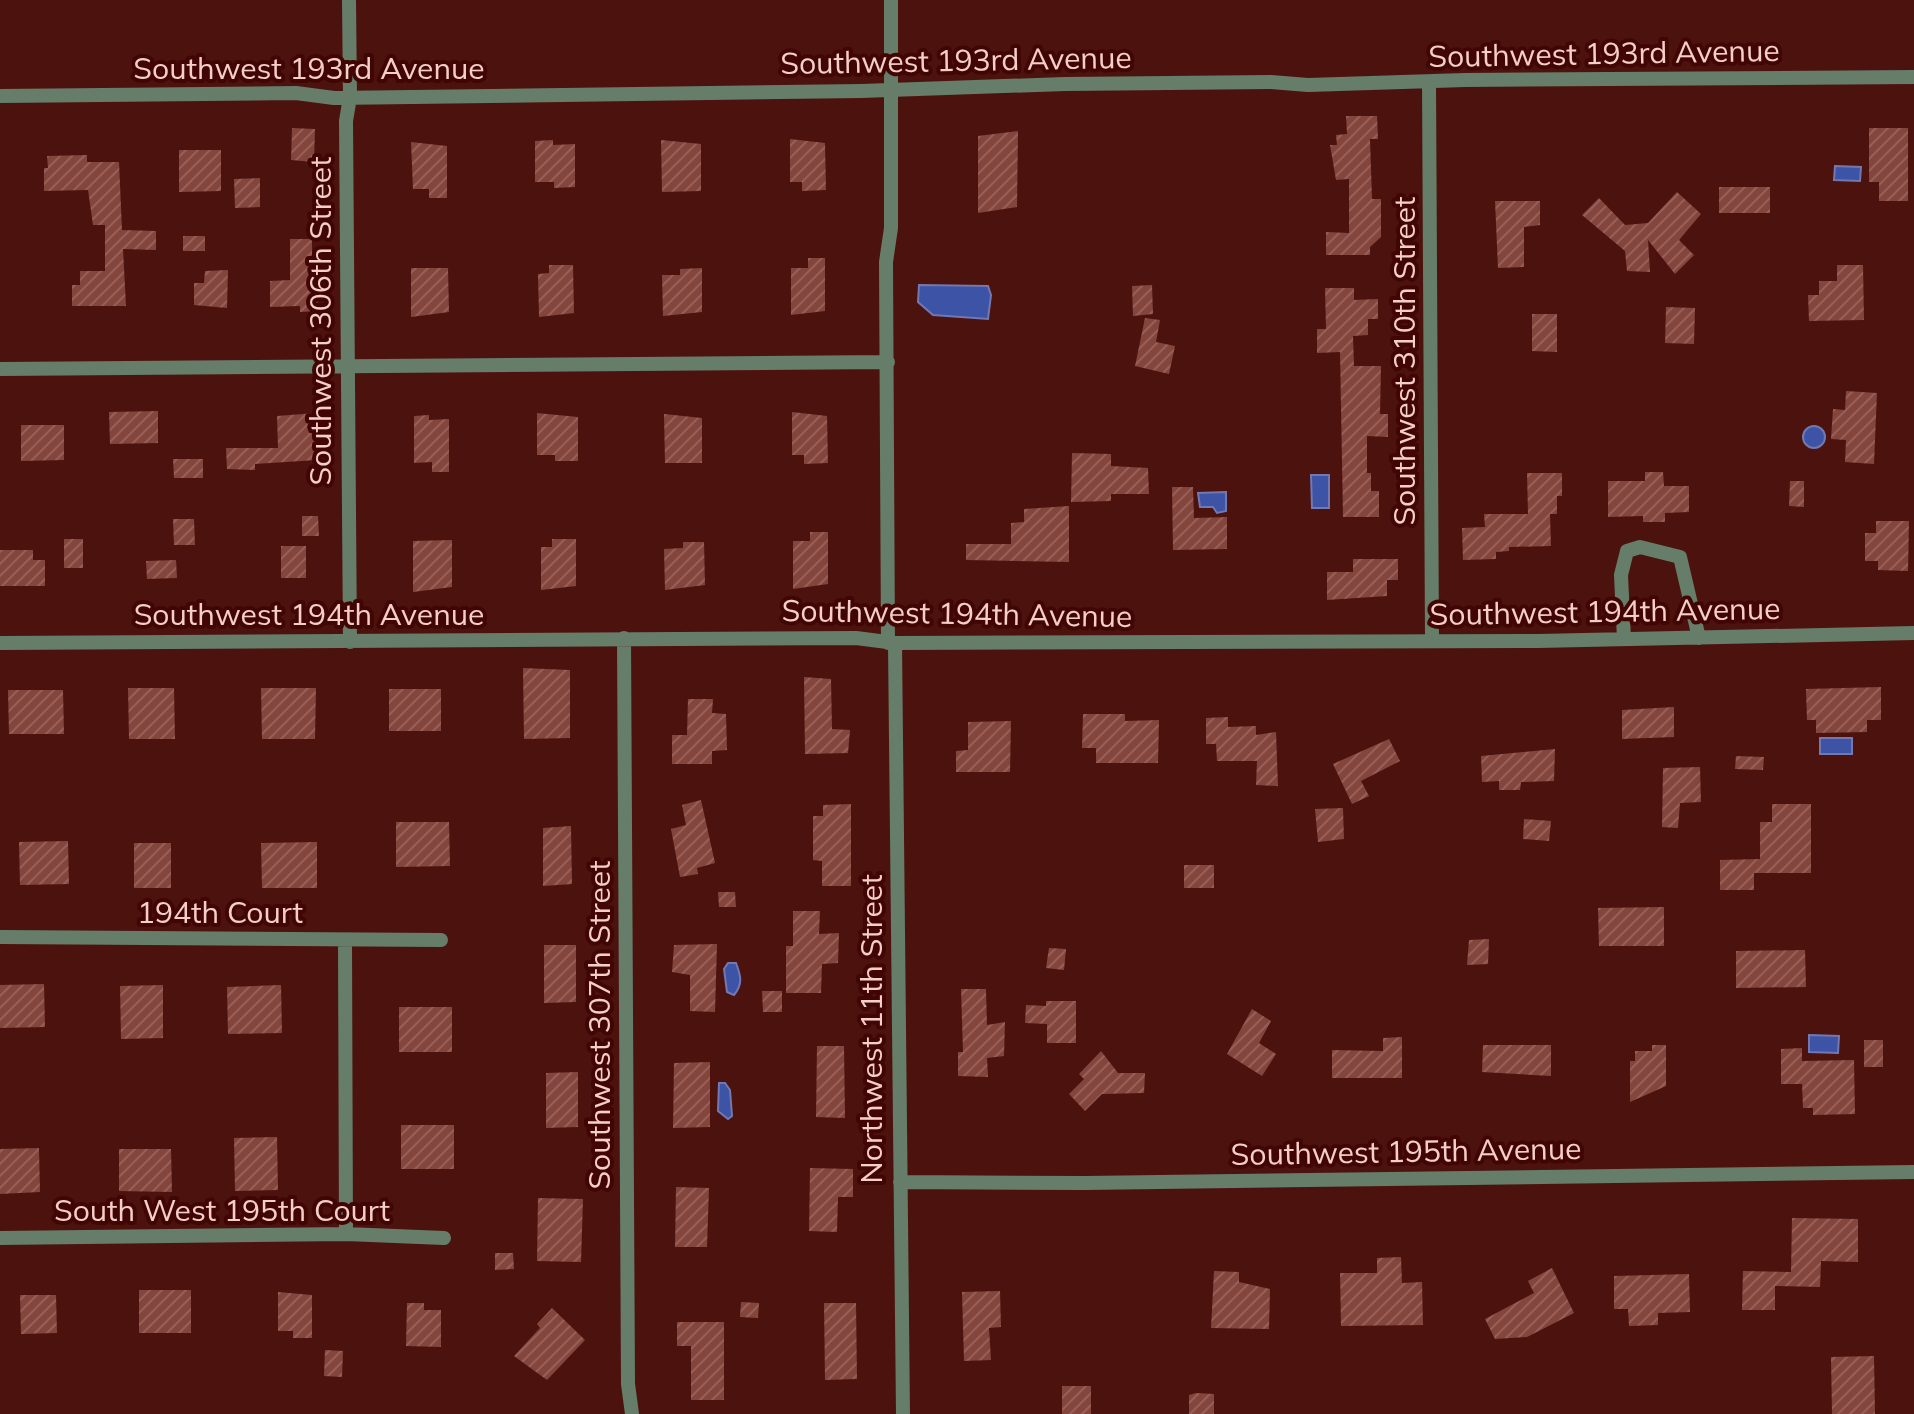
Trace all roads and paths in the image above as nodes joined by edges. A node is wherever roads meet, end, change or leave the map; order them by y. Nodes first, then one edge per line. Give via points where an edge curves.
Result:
1 (349, 0) edge
2 (891, 0) edge
3 (1914, 77) edge
4 (1429, 82) junction
5 (891, 90) junction
6 (0, 96) edge
7 (350, 97) junction
8 (888, 362) junction
9 (348, 367) junction
10 (0, 369) edge
11 (1914, 633) edge
12 (624, 638) junction
13 (1699, 638) junction
14 (1432, 639) junction
15 (1624, 639) junction
16 (350, 642) junction
17 (0, 643) edge
18 (891, 643) junction
19 (0, 937) edge
20 (345, 940) junction
21 (441, 940) dead end
22 (1914, 1172) edge
23 (900, 1182) junction
24 (346, 1234) junction
25 (0, 1238) edge
26 (444, 1238) dead end
27 (629, 1413) edge
28 (903, 1414) edge

1 - 7 street, Southwest 306th Street
2 - 5 street, Northwest 11th Street
3 - 4 street, Southwest 193rd Avenue
4 - 5 street, Southwest 193rd Avenue
4 - 14 street, Southwest 310th Street
5 - 7 street, Southwest 193rd Avenue
5 - 8 street, Northwest 11th Street
6 - 7 street, Southwest 193rd Avenue via 258,92
7 - 9 street, Southwest 306th Street
8 - 9 street
8 - 18 street, Northwest 11th Street
9 - 10 street
9 - 16 street, Southwest 306th Street
11 - 13 street, Southwest 194th Avenue
12 - 16 street, Southwest 194th Avenue
12 - 18 street, Southwest 194th Avenue via 856,638
12 - 27 street, Southwest 307th Street
13 - 15 street, Southwest 194th Avenue
13 - 15 street via 1680,557 1640,547 1627,551 1621,575
14 - 15 street, Southwest 194th Avenue
14 - 18 street, Southwest 194th Avenue
16 - 17 street, Southwest 194th Avenue
18 - 23 street, Northwest 11th Street
19 - 20 street, 194th Court
20 - 21 street, 194th Court
20 - 24 street
22 - 23 street, Southwest 195th Avenue
23 - 28 street, Northwest 11th Street
24 - 25 street, South West 195th Court
24 - 26 street, South West 195th Court

